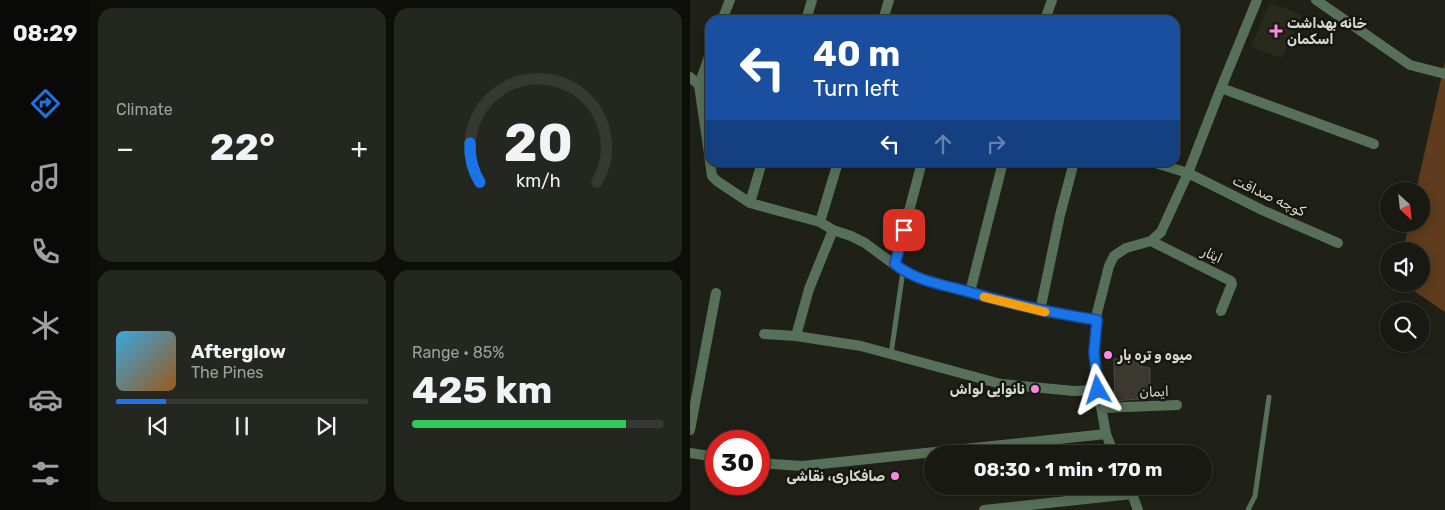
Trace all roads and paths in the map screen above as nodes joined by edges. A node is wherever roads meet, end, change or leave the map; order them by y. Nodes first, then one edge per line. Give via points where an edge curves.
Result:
1 (730, 0) edge
2 (812, 0) edge
3 (889, 0) edge
4 (1052, 0) edge
5 (1257, 0) edge
6 (1316, 0) edge
7 (724, 15) edge
8 (808, 15) edge
9 (884, 15) edge
10 (1046, 15) edge
11 (705, 68) edge
12 (1445, 74) edge
13 (690, 77) edge
14 (699, 85) junction
15 (1221, 88) junction
16 (705, 127) edge
17 (1374, 144) dead end
18 (711, 167) edge
19 (761, 167) edge
20 (836, 167) edge
21 (921, 167) edge
22 (1002, 167) edge
23 (1073, 167) edge
24 (1168, 167) edge
25 (1188, 173) junction
26 (750, 203) junction
27 (820, 222) junction
28 (833, 230) junction
29 (1151, 241) junction
30 (1338, 243) dead end
31 (899, 268) junction
32 (970, 292) junction
33 (716, 293) dead end
34 (1040, 311) junction
35 (1221, 311) dead end
36 (1097, 320) junction
37 (764, 334) dead end
38 (796, 336) junction
39 (891, 354) junction
40 (1098, 390) junction
41 (1269, 396) dead end
42 (1177, 405) dead end
43 (1101, 408) junction
44 (690, 430) edge
45 (1106, 434) junction
46 (1110, 445) edge
47 (690, 453) edge
48 (705, 455) edge
49 (770, 464) edge
50 (1094, 495) edge
51 (1132, 495) edge
52 (984, 510) edge
53 (1138, 510) edge
54 (1248, 510) edge

1 - 7 street
2 - 8 street
3 - 9 street
4 - 10 street
5 - 15 street
6 - 12 street via 1410,65
11 - 14 street
13 - 14 street
14 - 16 street
15 - 17 street
15 - 25 street
18 - 26 street via 717,182
19 - 26 street
20 - 27 street
21 - 31 street
22 - 32 street
23 - 34 street
24 - 25 street, کوچه صداقت
25 - 29 street via 1161,232
25 - 30 street, کوچه صداقت
26 - 27 street
27 - 28 street
28 - 31 street via 865,243
28 - 38 street via 809,289
29 - 35 street, ایثار via 1231,281
29 - 36 street via 1126,248 1114,256
31 - 32 street via 922,280
31 - 39 lane
32 - 34 street
33 - 44 street
34 - 36 street
36 - 40 street via 1094,352
37 - 38 street
38 - 39 street
39 - 40 street via 1001,384
40 - 43 street
41 - 54 lane via 1255,496
42 - 43 street, ایمان
43 - 45 street
45 - 46 street
45 - 49 street via 802,466
47 - 48 street
50 - 52 street
51 - 53 street

